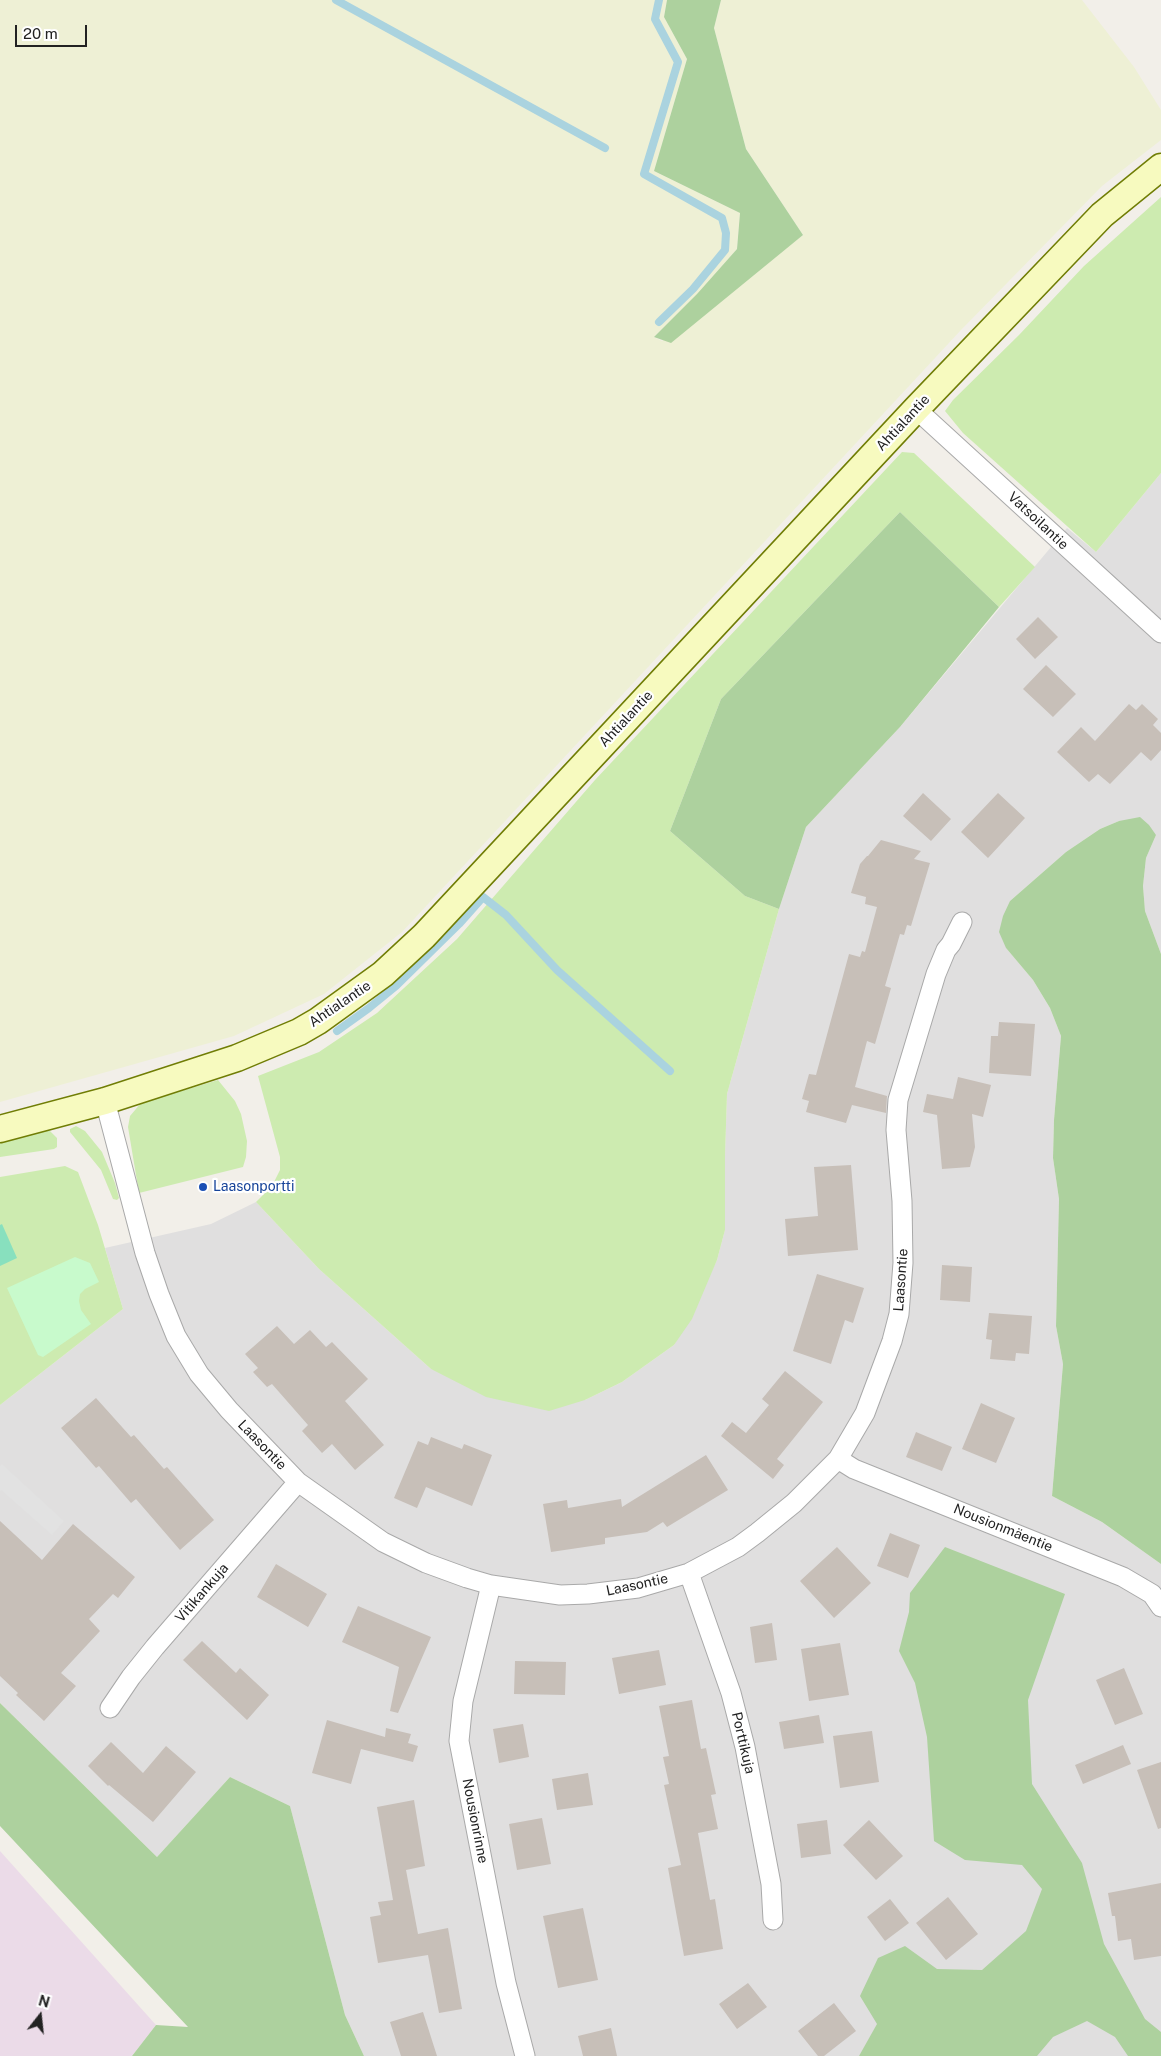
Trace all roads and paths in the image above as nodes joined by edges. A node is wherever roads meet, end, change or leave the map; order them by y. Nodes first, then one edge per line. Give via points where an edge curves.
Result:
1 (1161, 167) edge
2 (916, 409) junction
3 (1161, 633) edge
4 (962, 922) dead end
5 (105, 1101) junction
6 (0, 1129) edge
7 (838, 1459) junction
8 (298, 1482) junction
9 (689, 1573) junction
10 (491, 1585) junction
11 (1161, 1607) edge
12 (110, 1708) dead end
13 (773, 1920) dead end
14 (525, 2056) edge

1 - 2 street, Ahtialantie via 1102,215
2 - 3 street, Vatsoilantie
2 - 5 street, Ahtialantie via 424,936 383,974 336,1010 299,1032 237,1058
4 - 7 street, Laasontie via 936,974 898,1100 896,1130 903,1228 899,1314 865,1413
5 - 6 street, Ahtialantie
5 - 8 street, Laasontie via 145,1254 176,1336 199,1374 229,1410
7 - 9 street, Laasontie via 794,1504 757,1533
7 - 11 street, Nousionmäentie via 854,1469 1123,1577 1152,1594
8 - 10 street, Laasontie via 383,1542 426,1563
8 - 12 street, Vitikankuja via 130,1677
9 - 10 street, Laasontie via 638,1588 588,1594 560,1595
9 - 13 street, Porttikuja via 732,1693 771,1884
10 - 14 street, Nousionrinne via 463,1701 459,1741 506,1983

